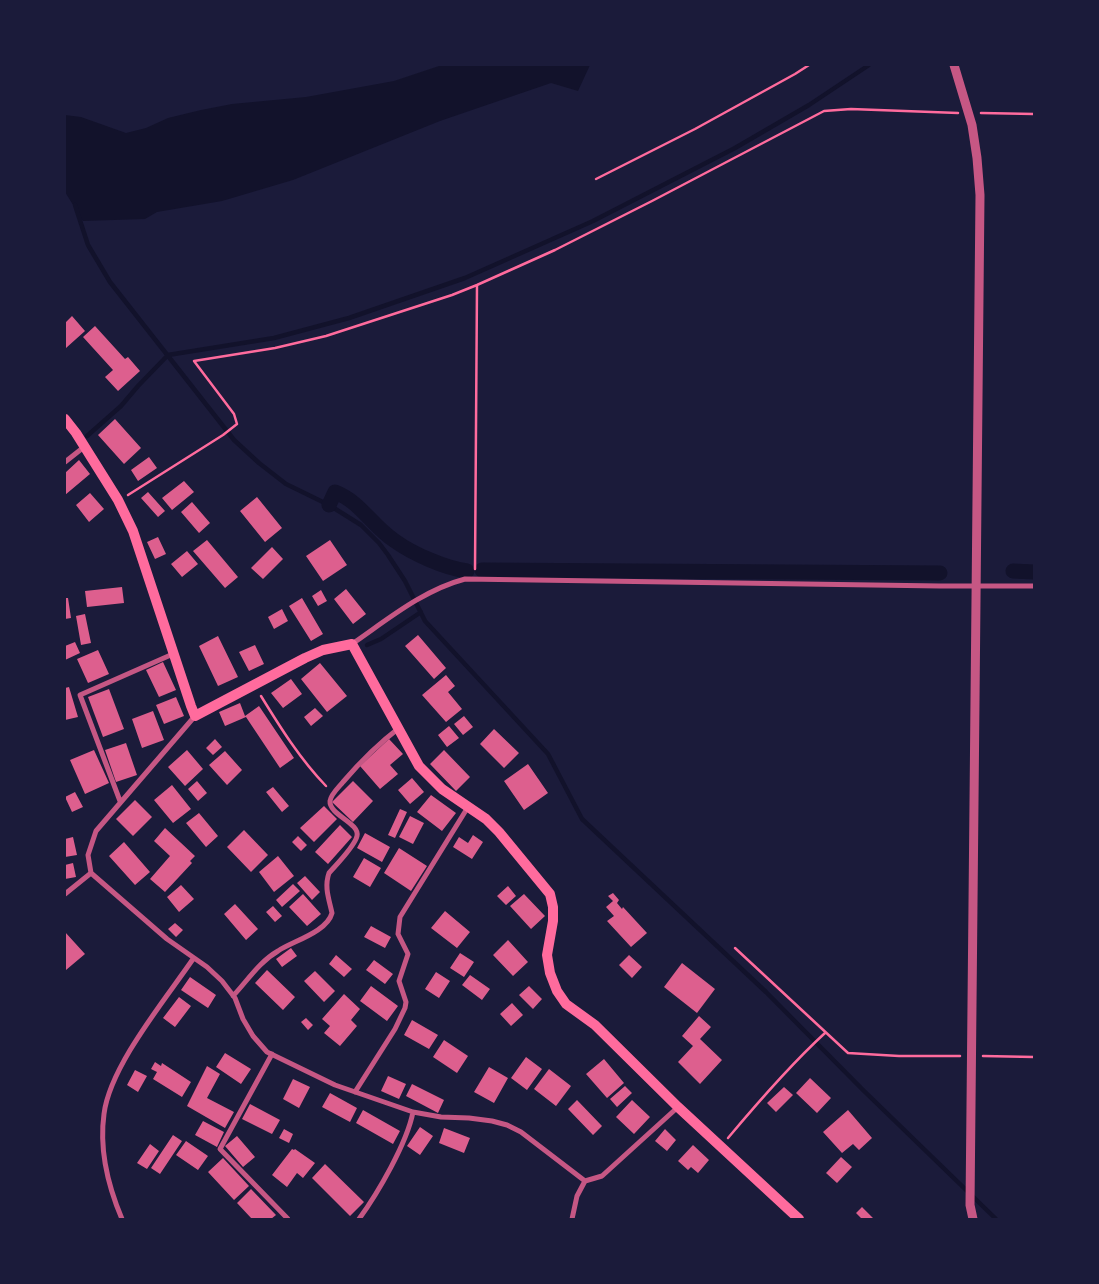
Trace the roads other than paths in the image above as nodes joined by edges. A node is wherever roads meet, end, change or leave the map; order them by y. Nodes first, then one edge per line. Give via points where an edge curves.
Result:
1 (954, 65) edge
2 (65, 419) edge
3 (85, 447) junction
4 (65, 462) edge
5 (976, 586) junction
6 (1034, 586) edge
7 (352, 644) junction
8 (174, 654) junction
9 (195, 716) junction
10 (399, 728) junction
11 (120, 802) junction
12 (468, 806) junction
13 (91, 873) junction
14 (65, 894) edge
15 (193, 959) junction
16 (233, 996) junction
17 (272, 1054) junction
18 (355, 1092) junction
19 (678, 1107) junction
20 (413, 1112) junction
21 (585, 1181) junction
22 (122, 1219) edge
23 (288, 1219) edge
24 (359, 1219) edge
25 (572, 1219) edge
26 (800, 1219) edge
27 (973, 1219) edge

1 - 5 street via 969,113 980,195
2 - 3 main road
3 - 4 street
3 - 8 main road via 134,530
5 - 6 street
5 - 7 street via 464,579 451,582 407,606
5 - 27 street via 970,1117 970,1205
7 - 9 main road via 323,650 305,658
7 - 10 main road
8 - 9 main road
8 - 11 street via 80,695
9 - 11 street
10 - 12 main road via 419,766 442,789
10 - 16 street via 366,756 330,800 336,813 358,834 329,873 330,917 314,933 265,960
11 - 13 street via 96,831 88,855
12 - 18 street via 400,917 398,934 408,954 399,981 405,1008
12 - 19 main road via 499,832 550,894 553,921 547,955 550,973 566,1004 595,1025
13 - 14 street
13 - 15 street
15 - 16 street via 207,967
15 - 22 street via 126,1057 104,1113 102,1142 106,1171
16 - 17 street via 253,1036
17 - 18 street
17 - 23 street via 220,1149
18 - 20 street
19 - 21 street via 602,1176
19 - 26 main road
20 - 21 street via 492,1121 507,1126 521,1132
20 - 24 street via 400,1147
21 - 25 street via 577,1196

